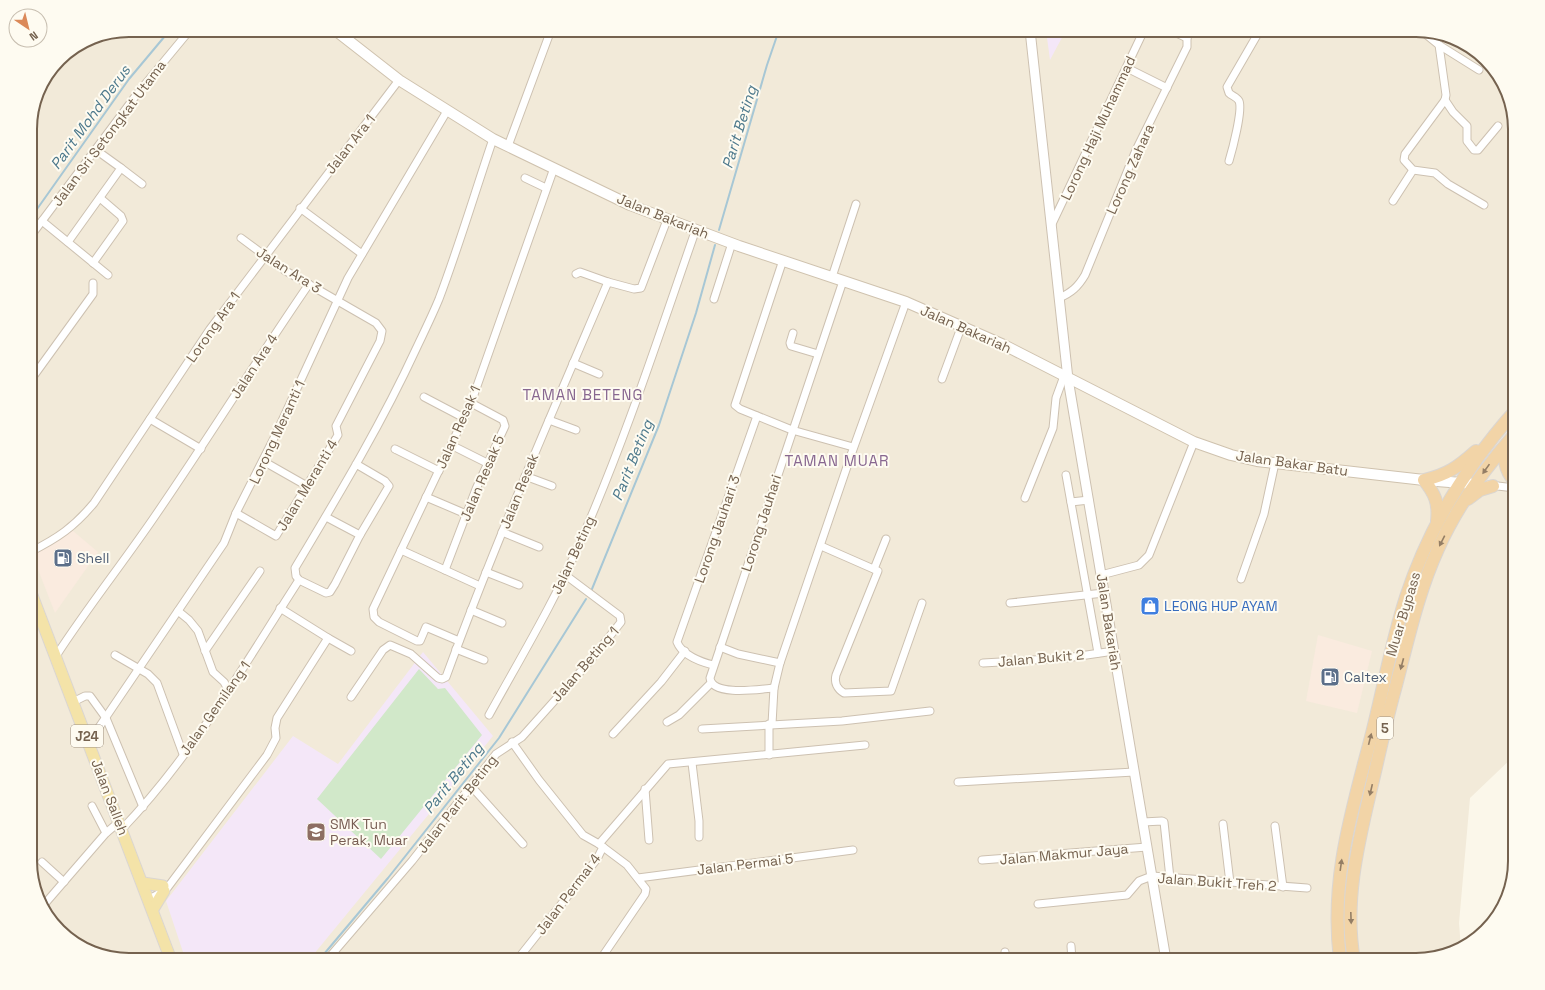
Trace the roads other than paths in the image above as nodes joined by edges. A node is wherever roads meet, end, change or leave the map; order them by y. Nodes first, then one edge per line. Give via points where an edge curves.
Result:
1 (184, 37) edge
2 (344, 37) edge
3 (548, 37) edge
4 (1031, 37) edge
5 (1141, 37) edge
6 (1256, 37) edge
7 (1187, 38) edge
8 (1430, 38) edge
9 (1439, 46) junction
10 (1127, 68) junction
11 (1479, 70) dead end
12 (399, 80) junction
13 (1167, 88) junction
14 (1445, 100) junction
15 (447, 111) junction
16 (1498, 126) dead end
17 (493, 138) junction
18 (508, 146) junction
19 (96, 150) junction
20 (1229, 161) dead end
21 (121, 168) junction
22 (554, 168) junction
23 (1413, 170) junction
24 (525, 178) dead end
25 (142, 184) dead end
26 (546, 188) junction
27 (100, 198) junction
28 (1393, 201) dead end
29 (856, 204) dead end
30 (1484, 205) dead end
31 (300, 208) junction
32 (667, 220) junction
33 (42, 221) junction
34 (1051, 226) junction
35 (37, 228) edge
36 (696, 229) junction
37 (241, 238) dead end
38 (68, 242) junction
39 (732, 243) junction
40 (362, 254) junction
41 (265, 256) junction
42 (783, 260) junction
43 (93, 263) junction
44 (576, 274) dead end
45 (108, 275) dead end
46 (832, 277) junction
47 (842, 281) junction
48 (608, 282) junction
49 (93, 283) dead end
50 (309, 284) junction
51 (1059, 298) junction
52 (714, 299) dead end
53 (339, 300) junction
54 (906, 302) junction
55 (962, 325) junction
56 (793, 333) dead end
57 (818, 354) junction
58 (573, 363) junction
59 (37, 371) edge
60 (599, 374) dead end
61 (1066, 377) junction
62 (942, 379) dead end
63 (424, 397) dead end
64 (471, 403) junction
65 (757, 416) junction
66 (464, 418) junction
67 (150, 419) junction
68 (1508, 419) edge
69 (549, 420) junction
70 (576, 430) dead end
71 (792, 430) junction
72 (1492, 436) junction
73 (1194, 442) junction
74 (1508, 442) edge
75 (451, 445) junction
76 (853, 447) junction
77 (1508, 447) edge
78 (201, 449) junction
79 (395, 450) dead end
80 (263, 461) junction
81 (487, 463) junction
82 (1275, 463) junction
83 (356, 464) junction
84 (439, 470) junction
85 (1508, 473) edge
86 (1066, 475) dead end
87 (525, 476) junction
88 (1424, 480) junction
89 (1460, 482) junction
90 (1475, 484) junction
91 (307, 486) junction
92 (552, 486) dead end
93 (1493, 486) junction
94 (1508, 487) edge
95 (426, 497) junction
96 (1025, 498) dead end
97 (1089, 500) junction
98 (1071, 502) junction
99 (1461, 506) junction
100 (236, 513) junction
101 (466, 514) junction
102 (326, 517) junction
103 (1437, 522) junction
104 (502, 532) junction
105 (360, 535) junction
106 (886, 539) dead end
107 (821, 546) junction
108 (37, 548) edge
109 (539, 548) dead end
110 (401, 550) junction
111 (445, 570) junction
112 (876, 570) junction
113 (260, 571) dead end
114 (486, 572) junction
115 (564, 574) junction
116 (1101, 575) junction
117 (1241, 579) dead end
118 (299, 580) junction
119 (519, 585) dead end
120 (480, 586) junction
121 (1104, 593) junction
122 (1087, 594) junction
123 (922, 603) dead end
124 (1010, 603) dead end
125 (37, 608) edge
126 (280, 608) junction
127 (471, 610) junction
128 (178, 611) junction
129 (502, 623) dead end
130 (328, 638) junction
131 (459, 641) junction
132 (720, 647) junction
133 (456, 649) junction
134 (205, 651) junction
135 (351, 651) dead end
136 (685, 651) junction
137 (1114, 651) junction
138 (1098, 653) junction
139 (115, 655) dead end
140 (56, 656) junction
141 (484, 660) dead end
142 (780, 663) junction
143 (983, 663) dead end
144 (713, 666) junction
145 (139, 668) junction
146 (711, 683) junction
147 (774, 688) junction
148 (229, 692) junction
149 (351, 697) dead end
150 (73, 702) junction
151 (930, 711) dead end
152 (488, 715) dead end
153 (106, 718) junction
154 (667, 722) dead end
155 (770, 724) junction
156 (702, 729) dead end
157 (613, 734) dead end
158 (89, 742) junction
159 (512, 742) junction
160 (865, 745) dead end
161 (184, 754) junction
162 (769, 755) junction
163 (692, 763) junction
164 (1134, 772) junction
165 (958, 782) dead end
166 (471, 786) junction
167 (645, 789) junction
168 (92, 806) dead end
169 (143, 807) junction
170 (1143, 822) junction
171 (1223, 824) dead end
172 (121, 825) junction
173 (1275, 826) dead end
174 (106, 833) junction
175 (699, 837) dead end
176 (649, 840) dead end
177 (523, 844) dead end
178 (601, 846) junction
179 (1147, 847) junction
180 (853, 850) dead end
181 (982, 860) dead end
182 (42, 862) dead end
183 (1152, 876) junction
184 (638, 878) junction
185 (1170, 878) junction
186 (64, 882) junction
187 (143, 883) junction
188 (1230, 883) junction
189 (166, 887) junction
190 (1283, 887) junction
191 (1307, 888) dead end
192 (150, 901) junction
193 (46, 902) edge
194 (1038, 904) dead end
195 (1071, 946) dead end
196 (169, 953) edge
197 (333, 953) edge
198 (523, 953) edge
199 (605, 953) edge
200 (1072, 953) edge
201 (1165, 953) edge
202 (1339, 953) edge
203 (1353, 953) edge

1 - 19 street, Jalan Sri Setongkat Utama via 137,94
2 - 12 main road, Jalan Bakariah
3 - 18 street
4 - 34 street
5 - 10 street, Lorong Haji Muhammad
6 - 20 street via 1227,87 1240,105 1235,144
7 - 13 street, Lorong Zahara via 1187,46
8 - 9 street
9 - 11 street
9 - 14 street
10 - 13 street
10 - 34 street, Lorong Haji Muhammad
12 - 15 main road, Jalan Bakariah
12 - 31 street, Jalan Ara 1
13 - 51 street, Lorong Zahara via 1136,150 1080,285 1071,293
14 - 16 street via 1467,126 1466,141 1474,150 1478,150
14 - 23 street via 1404,157 1405,162
15 - 17 main road, Jalan Bakariah
15 - 40 street, Lorong Meranti 1
17 - 18 main road, Jalan Bakariah
17 - 83 street via 438,300 402,378
18 - 22 main road, Jalan Bakariah
19 - 21 street
19 - 33 street, Jalan Sri Setongkat Utama
21 - 25 street
21 - 27 street
22 - 26 street, Jalan Resak 1
22 - 32 main road, Jalan Bakariah
23 - 28 street
23 - 30 street via 1432,171 1448,184
24 - 26 street
26 - 64 street, Jalan Resak 1
27 - 38 street
27 - 43 street via 121,216 123,221
29 - 46 street
31 - 40 street
31 - 41 street, Lorong Ara 1
32 - 36 main road, Jalan Bakariah
32 - 48 street via 641,288 634,289
33 - 35 street, Jalan Sri Setongkat Utama
33 - 38 street
34 - 51 street
36 - 39 main road, Jalan Bakariah
36 - 115 street, Jalan Beting via 605,481 582,540
37 - 41 street, Jalan Ara 3
38 - 43 street
39 - 42 main road, Jalan Bakariah
39 - 52 street
40 - 53 street, Lorong Meranti 1
41 - 50 street, Jalan Ara 3
41 - 67 street, Lorong Ara 1 via 210,329
42 - 46 main road, Jalan Bakariah
42 - 65 street via 735,402 737,408
43 - 45 street
44 - 48 street via 580,272
46 - 47 main road, Jalan Bakariah
47 - 54 main road, Jalan Bakariah
47 - 57 street, Lorong Jauhari
48 - 58 street, Jalan Resak
49 - 59 street via 93,294
50 - 53 street, Jalan Ara 3
50 - 78 street, Jalan Ara 4 via 250,370
51 - 61 street
53 - 80 street, Lorong Meranti 1
53 - 91 street, Jalan Meranti 4 via 376,322 382,335 336,426 338,435
54 - 55 main road, Jalan Bakariah
54 - 76 street
55 - 61 main road, Jalan Bakariah
55 - 62 street
56 - 57 street via 791,346
57 - 71 street, Lorong Jauhari
58 - 60 street
58 - 69 street, Jalan Resak
61 - 73 main road, Jalan Bakar Batu
61 - 96 street via 1056,398 1053,428
61 - 97 street, Jalan Bakariah
63 - 66 street
64 - 66 street, Jalan Resak 1
64 - 81 street, Jalan Resak 5 via 505,423
65 - 71 street
65 - 136 street, Lorong Jauhari 3 via 677,642
66 - 75 street, Jalan Resak 1
67 - 78 street
67 - 108 street, Lorong Ara 1 via 94,503 78,522 63,534
68 - 72 highway, Muar Bypass / 5
69 - 70 street
69 - 87 street, Jalan Resak
71 - 76 street
71 - 132 street, Lorong Jauhari
72 - 88 highway via 1451,471
72 - 89 highway, Muar Bypass / 5
73 - 82 main road, Jalan Bakar Batu via 1239,458
73 - 116 street via 1149,556 1139,565
74 -> 90 highway, Muar Bypass / 5
75 - 81 street
75 - 84 street, Jalan Resak 1
76 - 107 street
77 - 85 highway via 1504,456 1505,469
78 - 140 street, Jalan Ara 4
79 - 84 street
80 - 91 street
80 - 100 street, Lorong Meranti 1
81 - 101 street, Jalan Resak 5
82 - 88 main road, Jalan Bakar Batu
82 - 117 street via 1264,514
83 - 102 street
83 - 105 street via 389,486
84 - 95 street, Jalan Resak 1
86 - 98 street
87 - 92 street
87 - 104 street, Jalan Resak
88 - 89 main road, Jalan Bakar Batu
88 - 103 highway via 1437,500
89 - 90 main road, Jalan Bakar Batu
89 - 103 highway, Muar Bypass / 5
90 - 93 street
90 - 99 highway, Muar Bypass / 5
91 - 100 street, Jalan Meranti 4 via 276,536
93 - 94 street
93 - 99 highway via 1480,490
95 - 101 street
95 - 110 street, Jalan Resak 1
97 - 98 street
97 - 116 street, Jalan Bakariah
98 - 122 street
99 -> 203 highway, Muar Bypass / 5 via 1438,549 1420,596 1384,734 1356,853 1350,908
100 - 128 street, Lorong Meranti 1 via 224,543
101 - 111 street, Jalan Resak 5
102 - 105 street
102 - 118 street via 295,568
202 -> 103 highway, Muar Bypass / 5 via 1337,903 1343,848 1398,624 1422,555
104 - 109 street
104 - 114 street, Jalan Resak
105 - 118 street via 330,592 326,593
106 - 112 street
107 - 112 street
107 - 142 street
110 - 111 street
110 - 131 street, Jalan Resak 1 via 373,609 374,617 417,641 420,641 426,627
111 - 120 street
112 - 123 street via 835,680 838,688 844,693 891,691
113 - 134 street
114 - 119 street
114 - 120 street, Jalan Resak
115 - 152 street, Jalan Beting
115 - 159 street, Jalan Beting 1 via 622,620 590,661 522,737
116 - 121 street, Jalan Bakariah
118 - 126 street, Jalan Gemilang 1
120 - 127 street, Jalan Resak
121 - 122 street
121 - 137 street, Jalan Bakariah
122 - 124 street
122 - 138 street
125 - 140 main road, Jalan Salleh / J24
126 - 130 street
126 - 148 street, Jalan Gemilang 1
127 - 129 street
127 - 131 street, Jalan Resak
128 - 134 street via 190,620 198,631
128 - 145 street, Lorong Meranti 1
130 - 135 street
130 - 189 street via 277,718 276,738 267,755
131 - 133 street, Jalan Resak
132 - 142 street via 738,654
132 - 144 street, Lorong Jauhari
133 - 141 street
133 - 149 street, Jalan Resak via 446,676 442,679 435,676 411,654 393,645 386,647
134 - 148 street via 214,674 224,682
136 - 144 street
136 - 157 street via 662,682
137 - 138 street, Jalan Bukit 2
137 - 164 street, Jalan Bakariah
138 - 143 street, Jalan Bukit 2 via 1066,658
139 - 145 street
140 - 150 main road, Jalan Salleh / J24
142 - 147 street
144 - 146 street, Lorong Jauhari
145 - 153 street, Lorong Meranti 1
145 - 161 street via 157,683
146 - 147 street via 735,691
146 - 154 street via 679,715
147 - 155 street
148 - 161 street, Jalan Gemilang 1
150 - 153 street via 90,696
150 - 158 main road, Jalan Salleh / J24
151 - 155 street via 842,721
153 - 158 street, Lorong Meranti 1
153 - 169 street
155 - 156 street
155 - 162 street
158 - 172 main road, Jalan Salleh / J24
159 - 166 street, Jalan Parit Beting via 496,754
159 - 178 street via 577,829 589,840
160 - 162 street, Jalan Permai 4
161 - 169 street, Jalan Gemilang 1
162 - 163 street, Jalan Permai 4
163 - 167 street, Jalan Permai 4 via 668,764
163 - 175 street
164 - 165 street
164 - 170 street, Jalan Bakariah
166 - 177 street
166 - 197 street, Jalan Parit Beting
167 - 176 street
167 - 178 street, Jalan Permai 4
168 - 174 street
169 - 172 street, Jalan Gemilang 1
170 - 179 street, Jalan Bakariah
170 - 185 street via 1164,822
171 - 188 street
172 - 174 street, Jalan Gemilang 1
172 - 187 main road, Jalan Salleh / J24
173 - 190 street
174 - 186 street, Jalan Gemilang 1
178 - 184 street via 627,865
178 - 198 street, Jalan Permai 4 via 597,859
179 - 181 street, Jalan Makmur Jaya
179 - 183 street, Jalan Bakariah
180 - 184 street, Jalan Permai 5
182 - 186 street
183 - 185 street, Jalan Bukit Treh 2
183 - 194 street, Jalan Bukit Treh 2 via 1139,882 1128,895
183 - 201 street, Jalan Bakariah
184 - 199 street via 646,889 645,894
185 - 188 street, Jalan Bukit Treh 2
186 - 193 street, Jalan Gemilang 1
187 - 189 main road
187 - 192 main road, Jalan Salleh / J24
188 - 190 street, Jalan Bukit Treh 2
189 - 192 main road
189 - 192 street
190 - 191 street, Jalan Bukit Treh 2
192 - 196 main road, Jalan Salleh / J24
195 - 200 street

